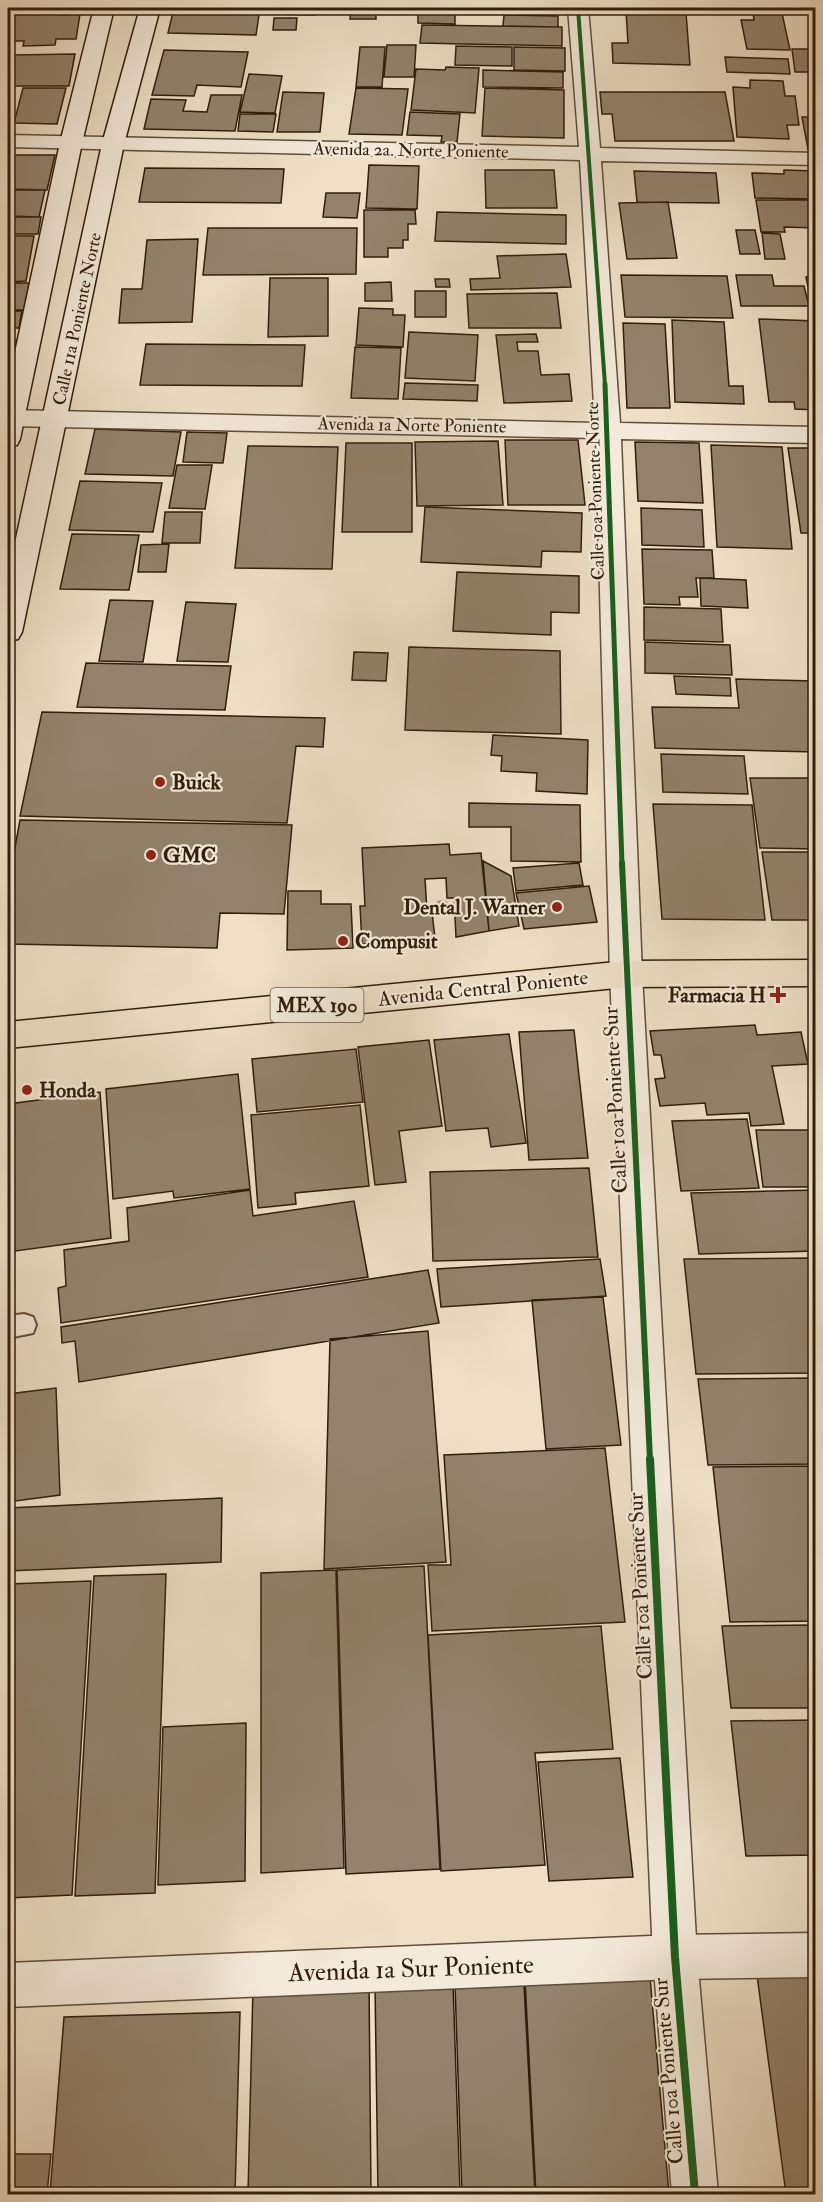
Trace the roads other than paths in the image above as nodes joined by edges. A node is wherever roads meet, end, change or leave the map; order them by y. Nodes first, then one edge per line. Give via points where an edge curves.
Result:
1 (104, 8) edge
2 (150, 8) edge
3 (578, 8) edge
4 (8, 141) edge
5 (71, 143) junction
6 (113, 144) junction
7 (590, 154) junction
8 (816, 159) edge
9 (56, 418) junction
10 (9, 425) edge
11 (608, 429) junction
12 (816, 435) edge
13 (8, 632) edge
14 (816, 973) edge
15 (626, 974) junction
16 (8, 1035) edge
17 (816, 1955) edge
18 (675, 1957) junction
19 (8, 1986) edge
20 (695, 2194) edge

1 - 5 street
2 - 6 street, Calle 11a Poniente Norte
3 - 7 street, Calle 10a Poniente Norte
4 - 5 street, Avenida 2a. Norte Poniente
5 - 6 street, Avenida 2a. Norte Poniente
5 - 10 street
6 - 7 street, Avenida 2a. Norte Poniente
6 - 9 street, Calle 11a Poniente Norte
7 - 8 street, Avenida 2a. Norte Poniente
7 - 11 street, Calle 10a Poniente Norte
9 - 10 street, Avenida 1a Norte Poniente
9 - 11 street, Avenida 1a Norte Poniente
9 - 13 street, Calle 11a Poniente Norte
11 - 12 street, Avenida 1a Norte Poniente
11 - 15 street, Calle 10a Poniente Norte
14 - 15 main road, Avenida Central Poniente / MEX 190
15 - 16 main road, Avenida Central Poniente / MEX 190
15 - 18 street, Calle 10a Poniente Sur
17 - 18 street, Avenida 1a Sur Poniente
18 - 19 street, Avenida 1a Sur Poniente
18 - 20 street, Calle 10a Poniente Sur

